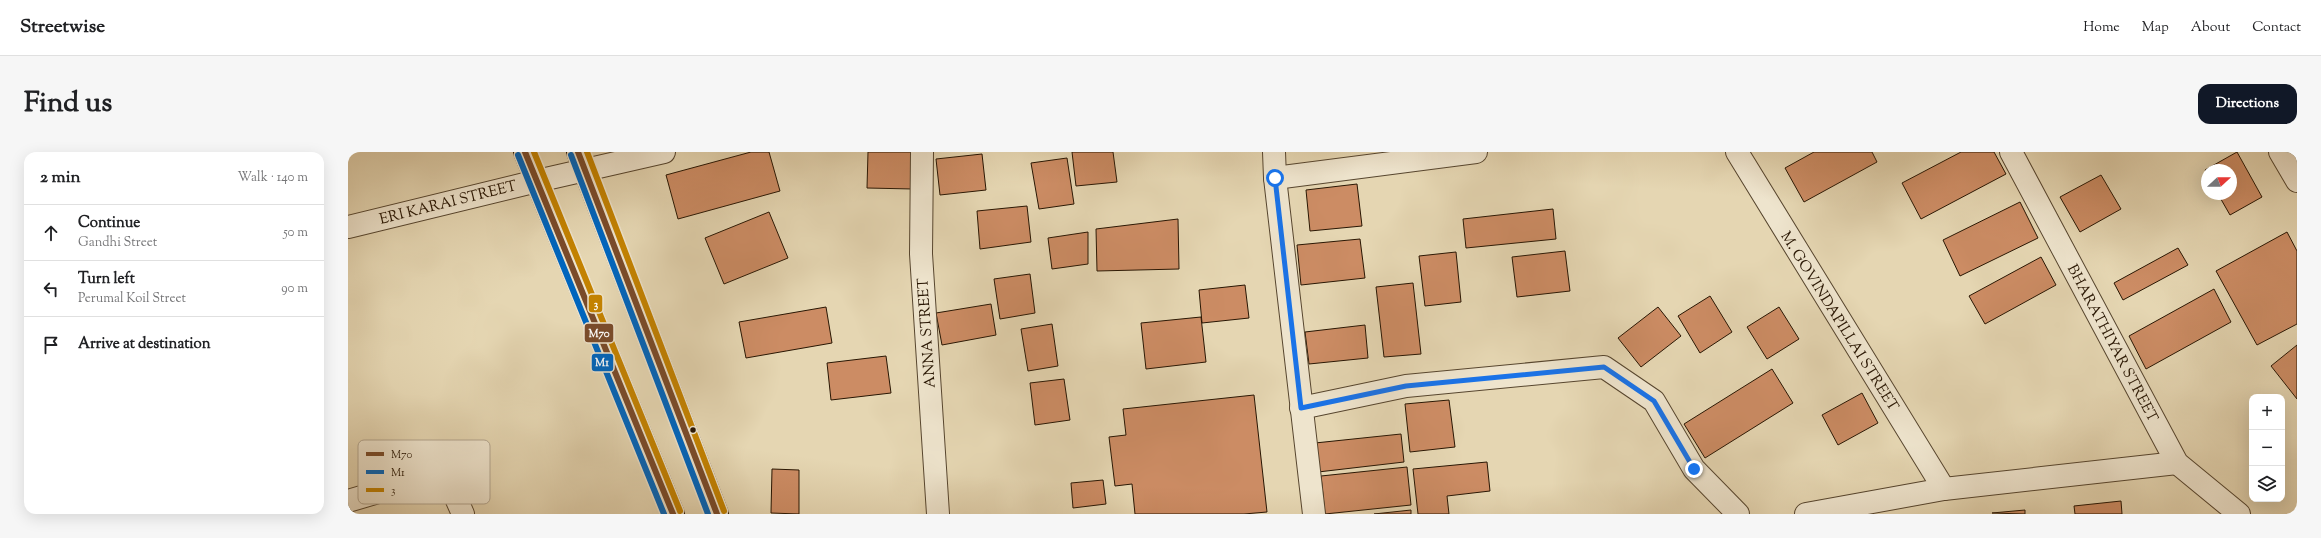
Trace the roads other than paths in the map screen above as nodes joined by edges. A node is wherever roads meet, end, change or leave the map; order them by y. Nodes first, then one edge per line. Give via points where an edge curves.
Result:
1 (525, 152) edge
2 (664, 152) edge
3 (922, 152) edge
4 (1274, 152) edge
5 (1476, 152) edge
6 (1737, 152) edge
7 (2011, 152) edge
8 (2280, 152) edge
9 (581, 160) edge
10 (1275, 178) junction
11 (537, 181) junction
12 (2297, 181) edge
13 (348, 227) edge
14 (1301, 408) junction
15 (2177, 464) junction
16 (1944, 489) junction
17 (358, 498) edge
18 (348, 501) edge
19 (459, 504) edge
20 (463, 514) edge
21 (673, 514) edge
22 (717, 514) edge
23 (938, 514) edge
24 (1314, 514) edge
25 (1738, 514) edge
26 (1806, 514) edge
27 (2239, 514) edge

1 - 11 main road
2 - 9 street, ERI KARAI STREET
3 - 23 street, ANNA STREET via 921,254
4 - 10 street
5 - 10 street
6 - 16 street, M. GOVINDAPILLAI STREET
7 - 15 street, BHARATHIYAR STREET
8 - 12 street
9 - 11 street, ERI KARAI STREET
9 - 22 main road
10 - 14 street
11 - 13 street, ERI KARAI STREET
11 - 21 main road
14 - 24 street
14 - 25 street via 1406,386 1604,367 1654,401 1694,469
15 - 16 street
15 - 27 street, BHARATHIYAR STREET
16 - 26 street
17 - 18 street
19 - 20 street

